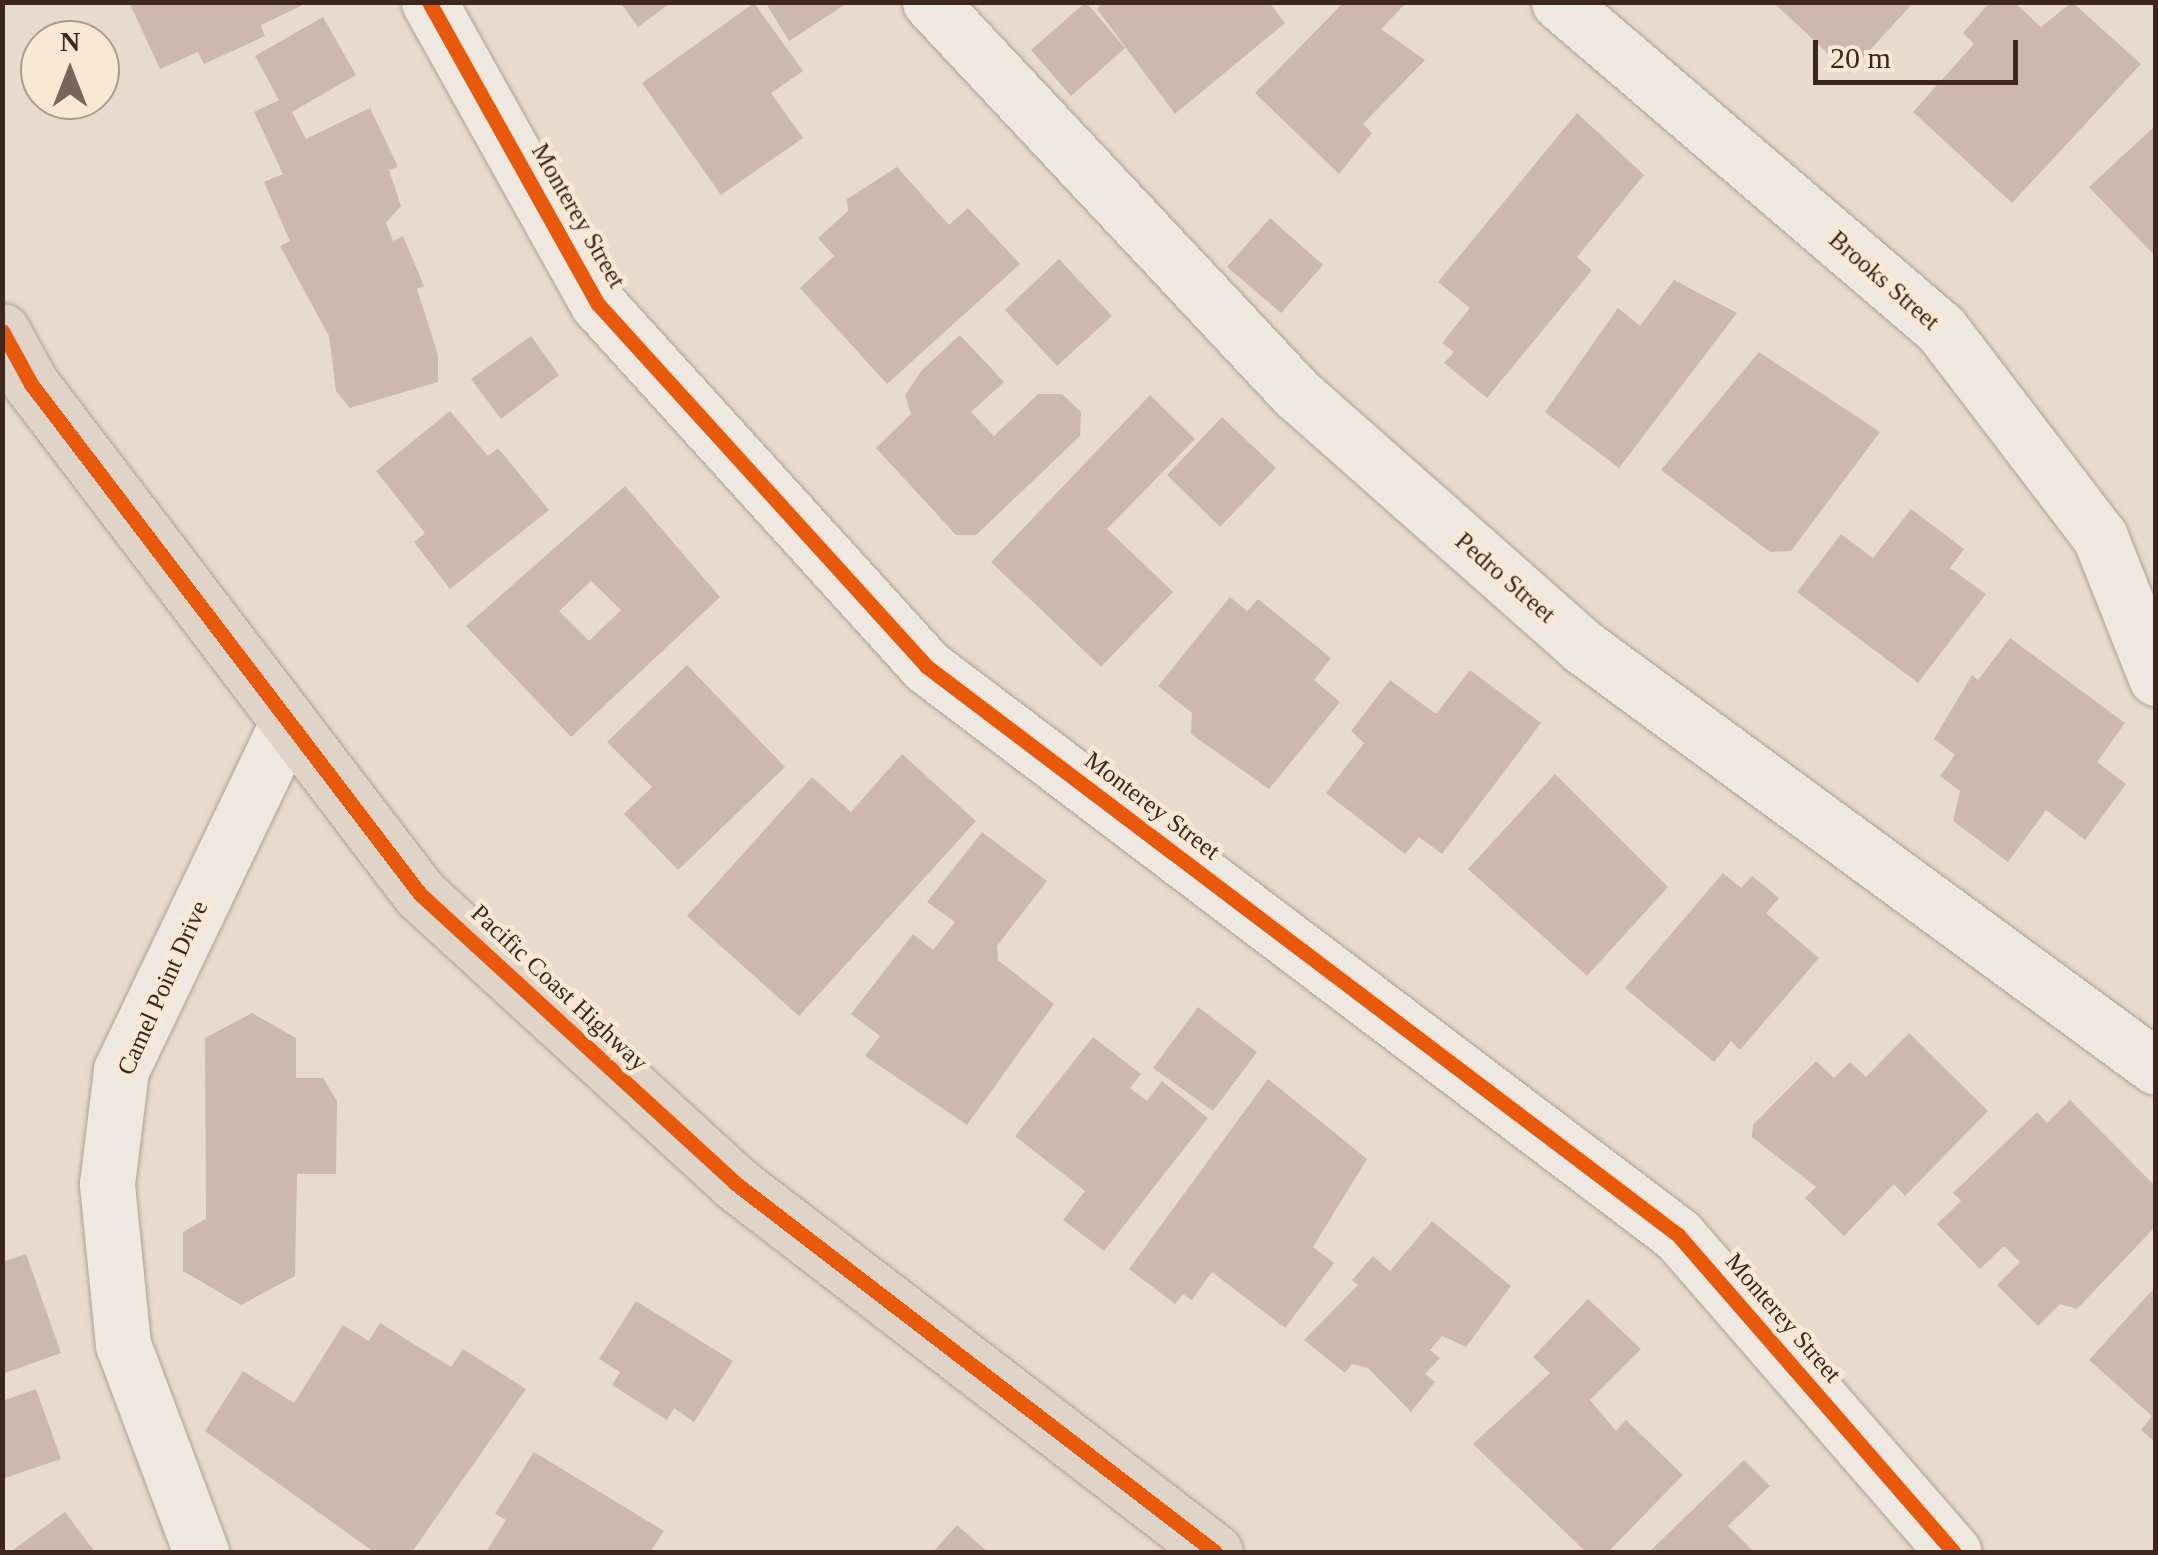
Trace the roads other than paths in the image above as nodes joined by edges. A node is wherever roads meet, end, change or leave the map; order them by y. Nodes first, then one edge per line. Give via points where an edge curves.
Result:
1 (429, 2) edge
2 (930, 2) edge
3 (1560, 2) edge
4 (2, 331) edge
5 (2156, 678) edge
6 (286, 726) junction
7 (2156, 1067) edge
8 (201, 1552) edge
9 (1215, 1552) edge
10 (1954, 1552) edge

1 - 10 street, Monterey Street via 598,304 926,666 1678,1234
2 - 7 street, Pedro Street via 1296,393 1583,647
3 - 5 street, Brooks Street via 1940,329 2100,537
4 - 6 highway, Pacific Coast Highway via 31,384
6 - 8 street, Camel Point Drive via 121,1070 107,1184 122,1346
6 - 9 highway, Pacific Coast Highway via 420,894 735,1183

